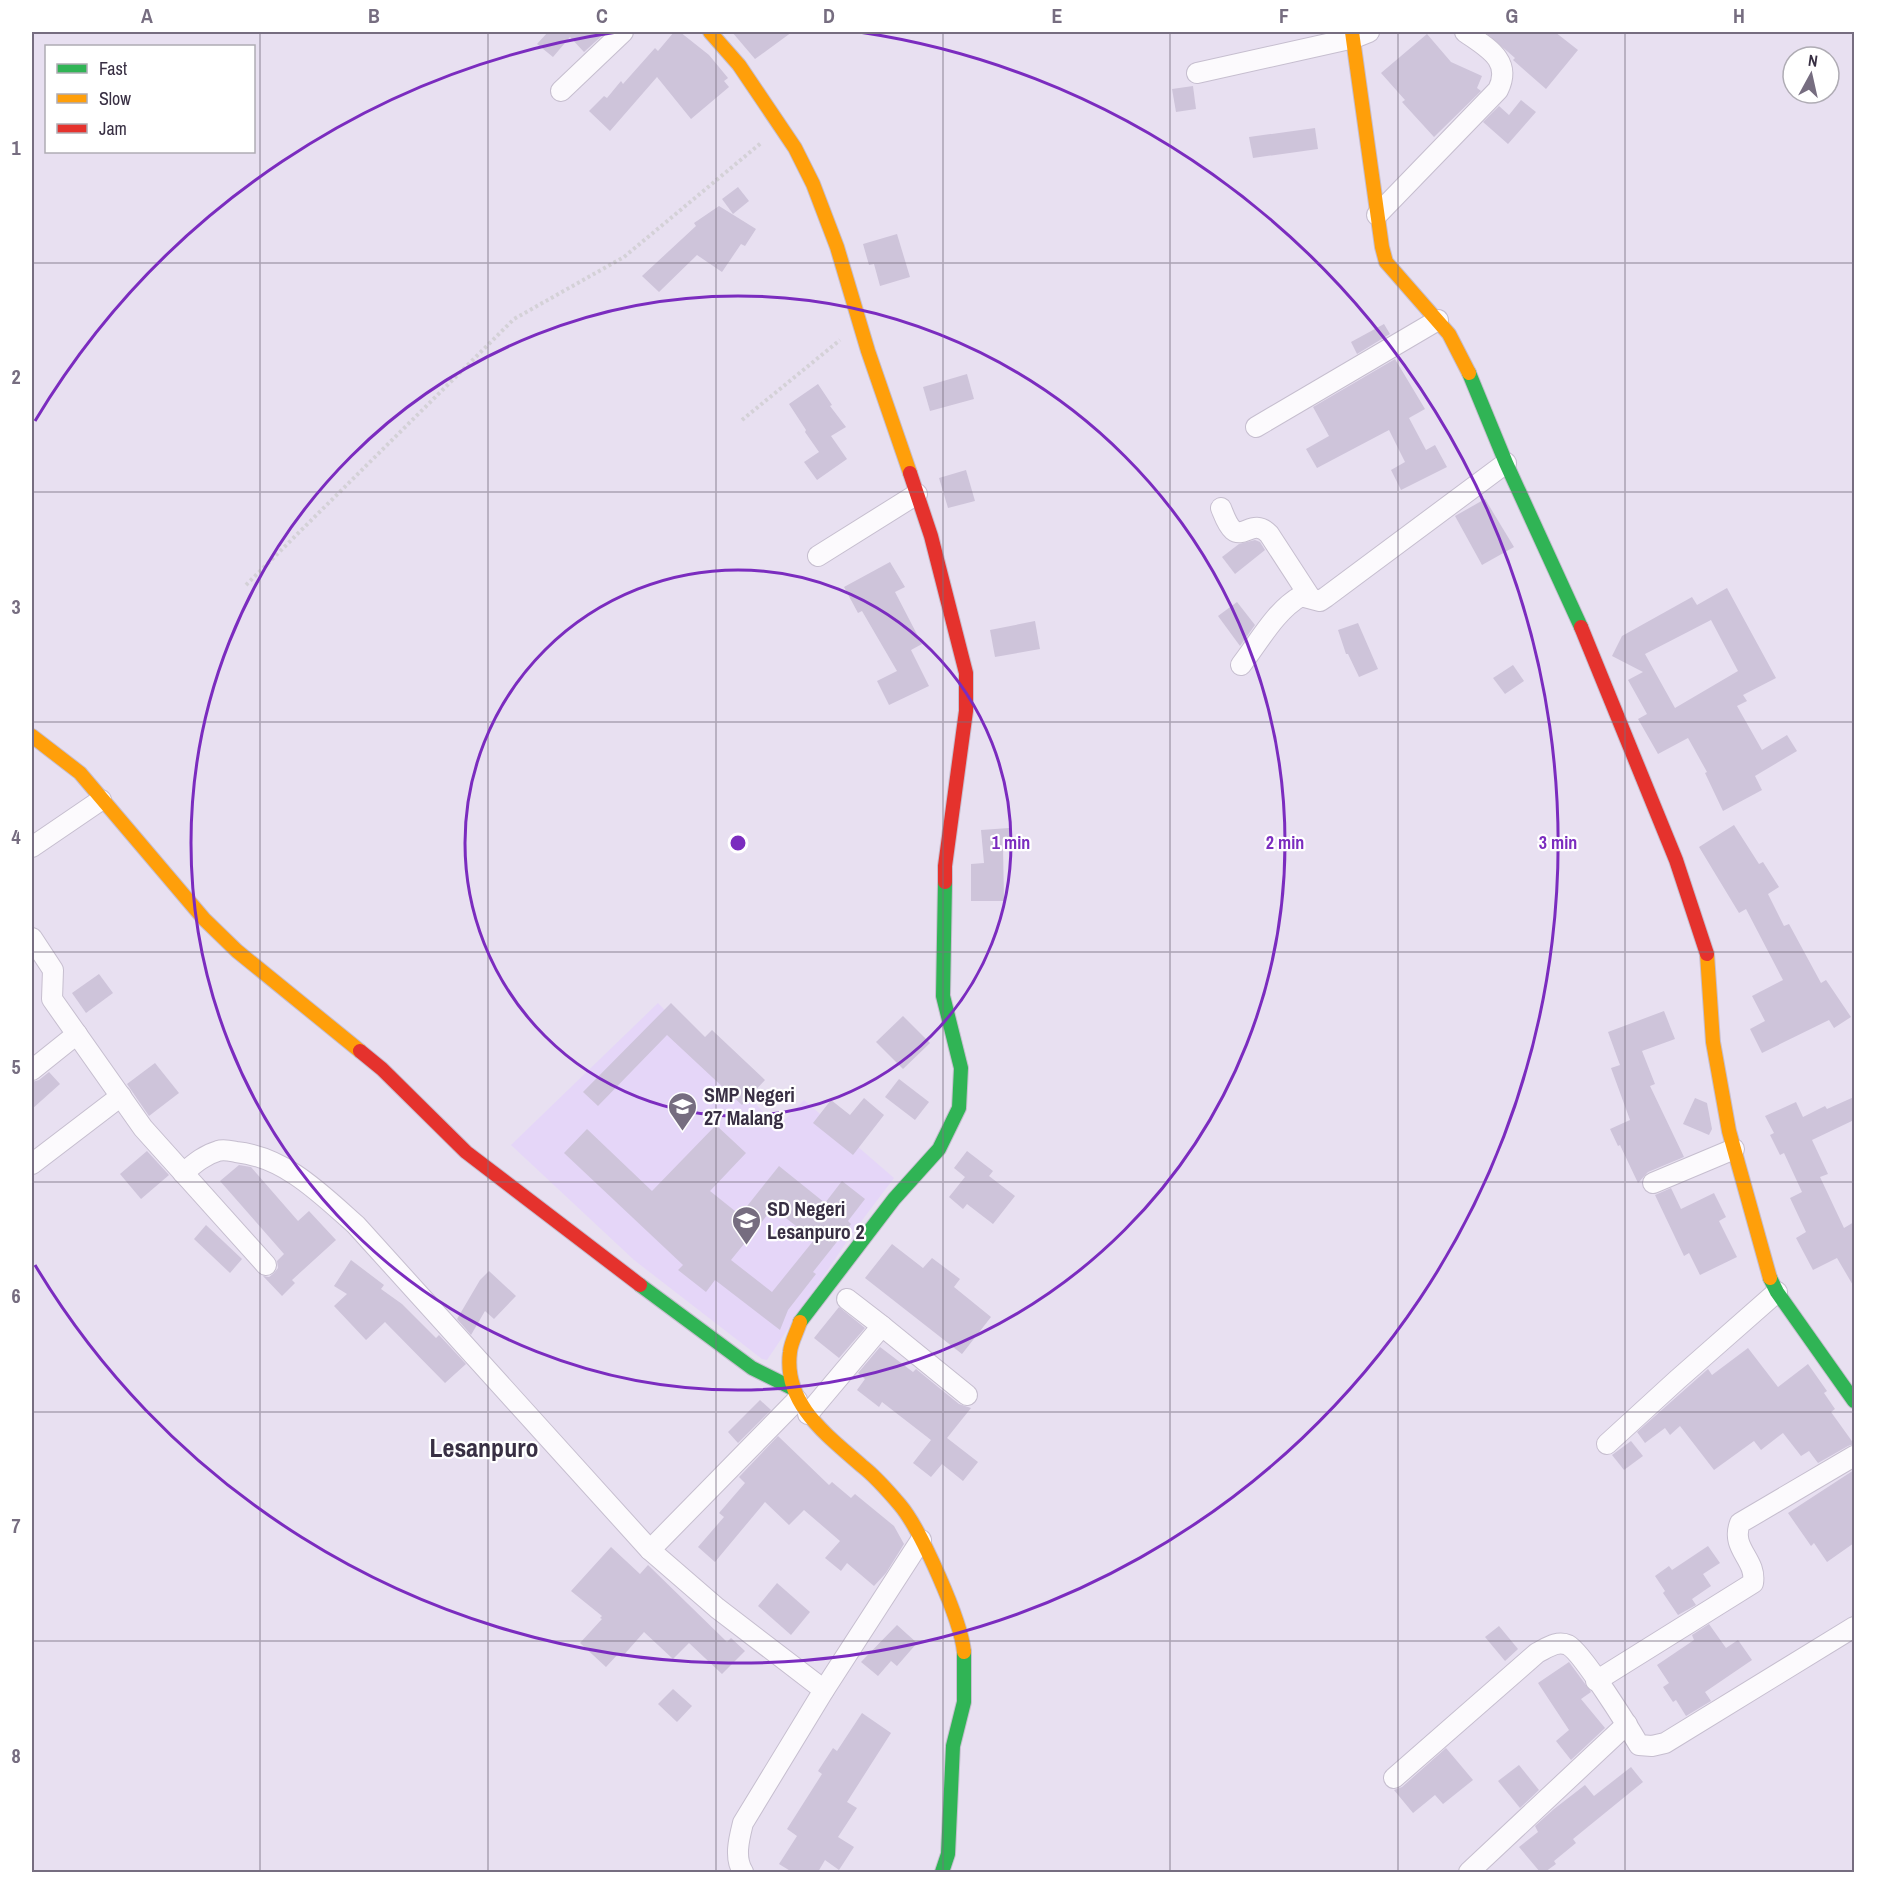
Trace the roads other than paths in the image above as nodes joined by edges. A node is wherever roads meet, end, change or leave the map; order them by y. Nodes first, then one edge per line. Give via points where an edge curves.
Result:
1 (623, 32) edge
2 (710, 32) edge
3 (1465, 32) edge
4 (1358, 34) edge
5 (1197, 74) dead end
6 (561, 91) dead end
7 (1377, 215) junction
8 (1438, 320) junction
9 (1256, 427) dead end
10 (1506, 463) junction
11 (917, 494) junction
12 (1221, 508) dead end
13 (818, 556) dead end
14 (1310, 597) junction
15 (1241, 665) dead end
16 (32, 736) edge
17 (101, 800) junction
18 (32, 847) edge
19 (32, 939) edge
20 (77, 1034) junction
21 (32, 1070) edge
22 (120, 1096) junction
23 (1734, 1149) junction
24 (32, 1164) edge
25 (183, 1173) junction
26 (1653, 1183) dead end
27 (266, 1265) dead end
28 (1777, 1293) junction
29 (847, 1299) dead end
30 (882, 1326) junction
31 (967, 1395) dead end
32 (799, 1401) junction
33 (1854, 1401) edge
34 (1607, 1444) dead end
35 (1854, 1456) edge
36 (921, 1540) junction
37 (650, 1550) junction
38 (1854, 1627) edge
39 (1596, 1681) junction
40 (824, 1690) junction
41 (1627, 1724) junction
42 (1394, 1778) dead end
43 (743, 1872) edge
44 (942, 1872) edge
45 (1469, 1872) edge

1 - 6 street
2 - 11 street via 739,65 795,148 813,184
3 - 7 street via 1502,62 1504,75 1498,90
4 - 5 street
4 - 7 street
7 - 8 street via 1386,262
8 - 9 street
8 - 10 street via 1477,390
10 - 14 street via 1326,597
10 - 23 street via 1595,659 1676,860 1707,950 1713,1042
11 - 13 street
11 - 32 street via 966,673 966,711 945,866 943,937 944,996 961,1068 958,1108 939,1149 894,1199 801,1320 789,1365
12 - 14 street via 1237,532 1263,528
14 - 15 street via 1301,596 1283,610
16 - 17 street via 80,773
17 - 18 street
17 - 32 street via 204,919 237,951 382,1069 466,1152
19 - 20 street via 53,970 52,999
20 - 21 street
20 - 22 street
22 - 24 street
22 - 25 street
23 - 26 street
23 - 28 street via 1768,1274
25 - 27 street
25 - 37 street via 220,1150 250,1154 306,1181 356,1226
28 - 33 street
28 - 34 street
29 - 30 street
30 - 31 street
30 - 32 street
32 - 36 street via 828,1437 902,1507
32 - 37 street
35 - 39 street via 1740,1523 1736,1533 1755,1574 1753,1583
36 - 40 street
36 - 44 street via 956,1617 965,1668 964,1702 953,1746 948,1854
37 - 40 street via 717,1608
38 - 41 street via 1665,1743 1639,1745
39 - 41 street
39 - 42 street via 1568,1645 1555,1643 1537,1653
40 - 43 street via 742,1823 738,1843
41 - 45 street

